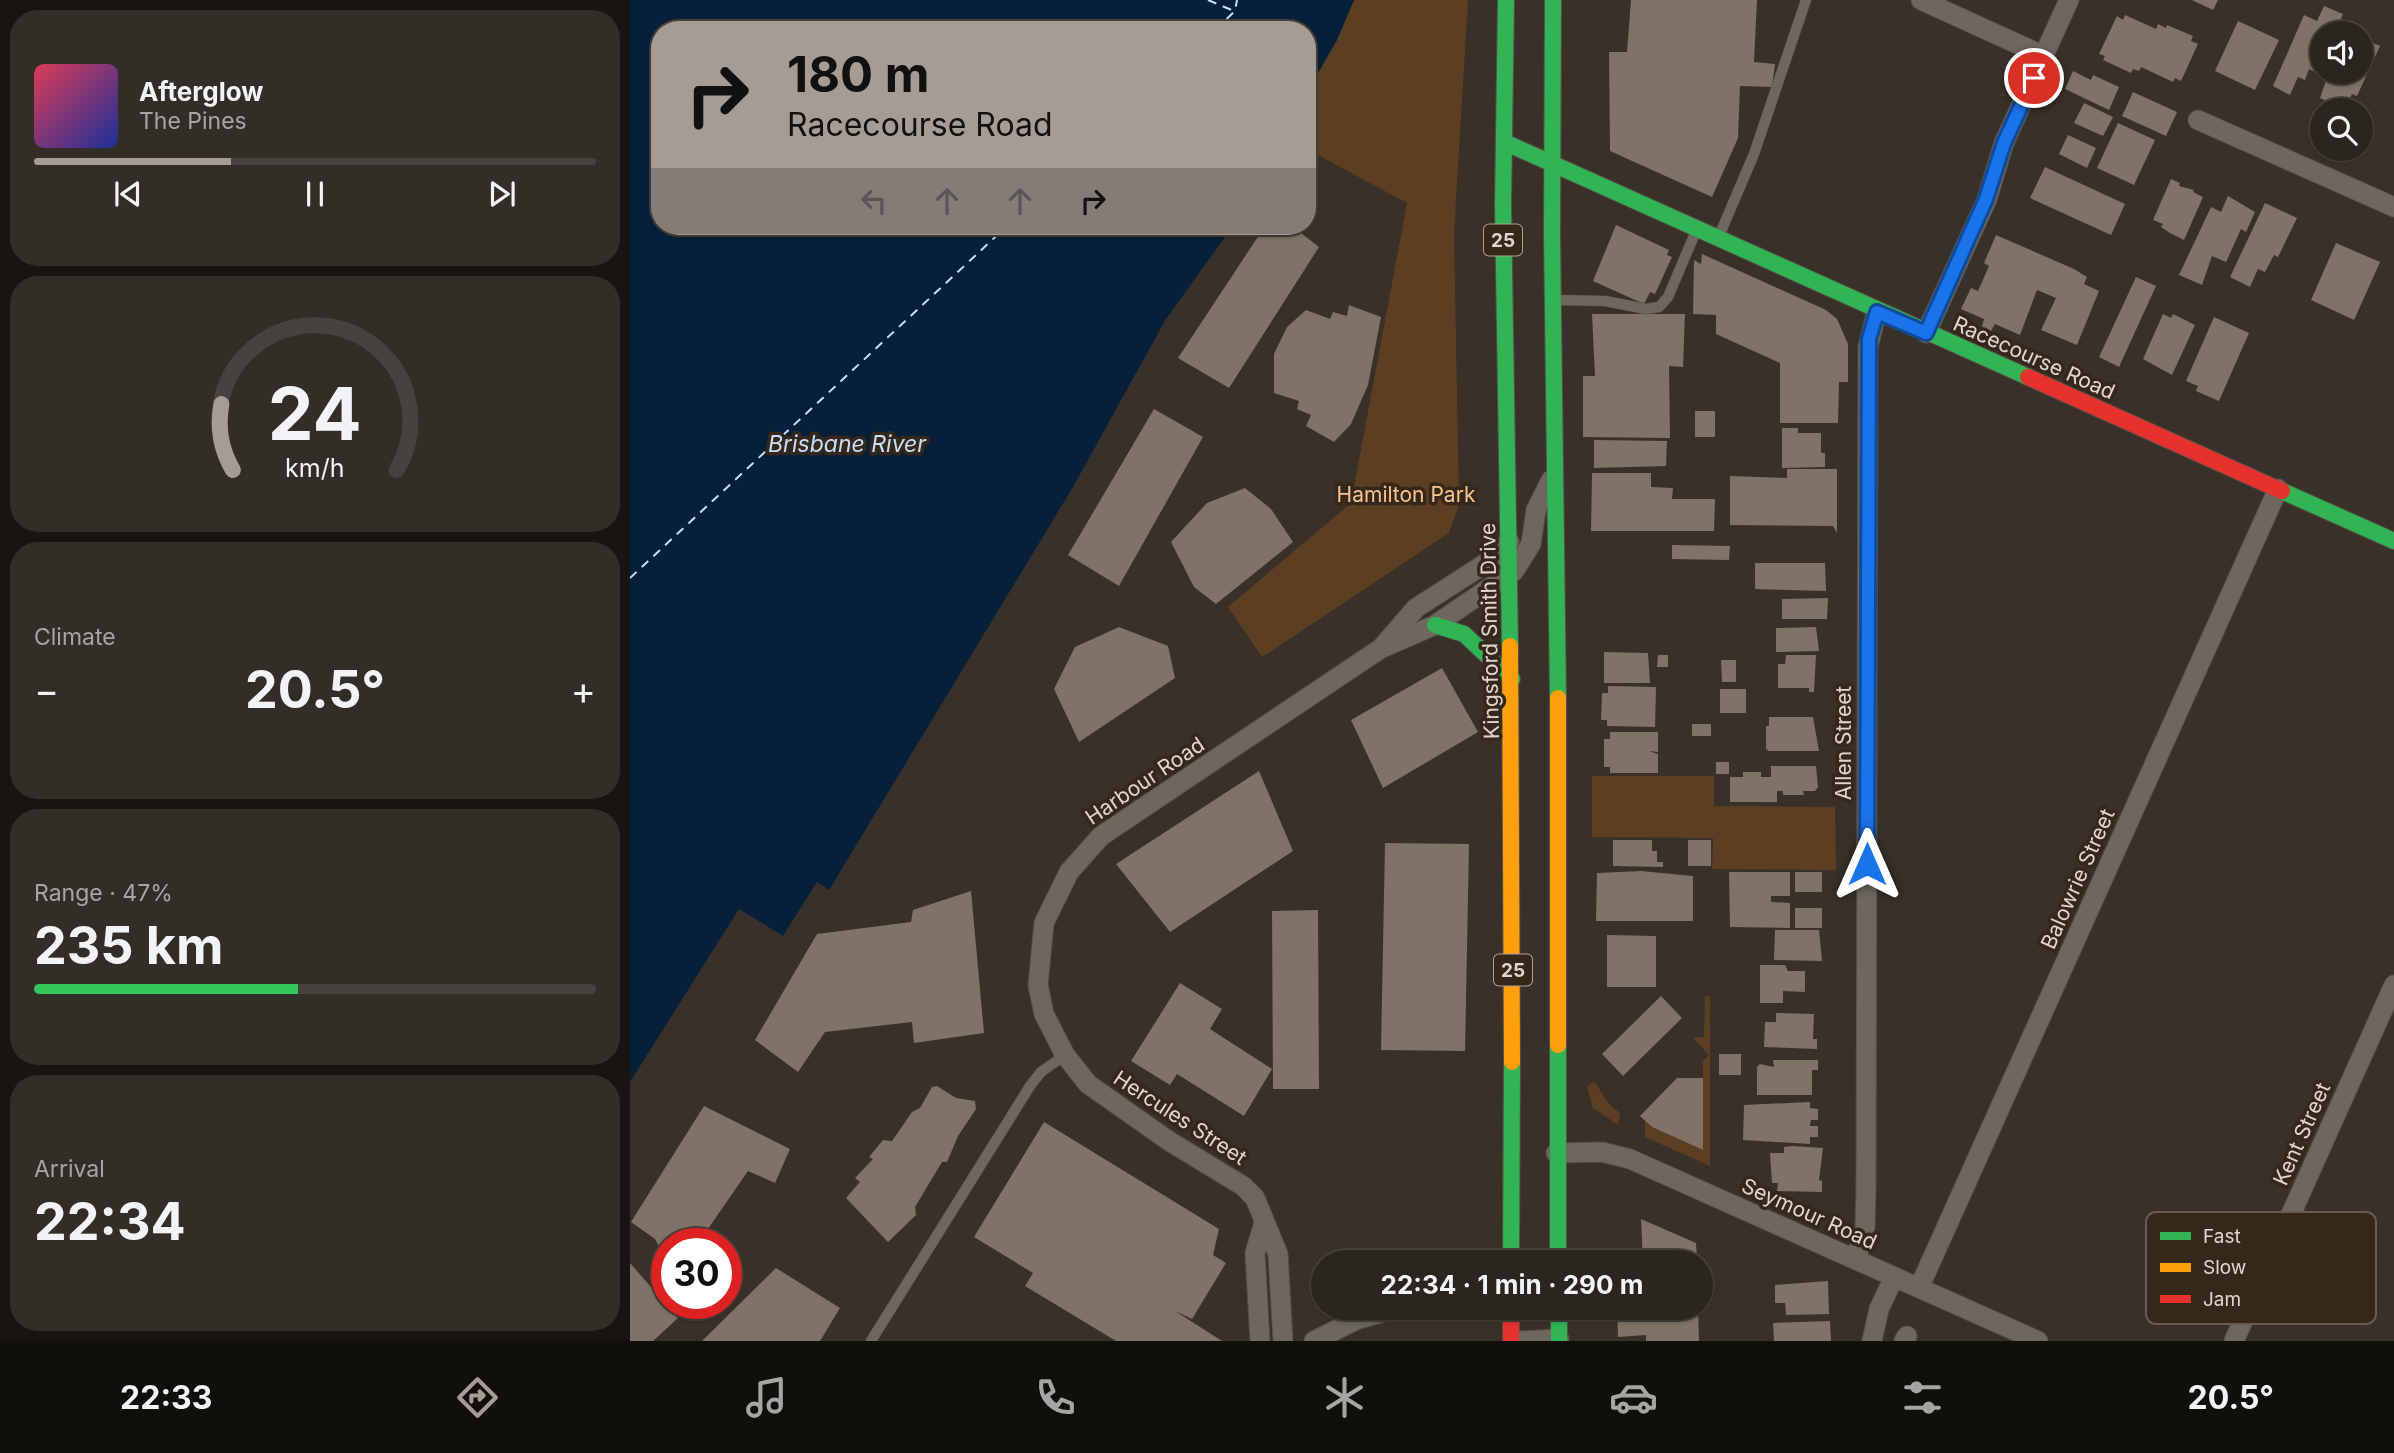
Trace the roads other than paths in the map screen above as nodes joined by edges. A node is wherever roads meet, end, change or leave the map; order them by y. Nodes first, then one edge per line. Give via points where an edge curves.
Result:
1 (1506, 0) edge
2 (1553, 0) edge
3 (1806, 0) edge
4 (1921, 0) edge
5 (2069, 0) edge
6 (2044, 56) junction
7 (2198, 120) dead end
8 (1504, 142) junction
9 (1551, 164) junction
10 (2394, 207) edge
11 (1697, 230) junction
12 (1717, 239) junction
13 (1553, 300) junction
14 (1877, 312) junction
15 (1926, 333) junction
16 (1557, 470) junction
17 (2278, 489) junction
18 (1509, 540) junction
19 (2394, 541) edge
20 (1511, 574) junction
21 (1435, 625) junction
22 (1380, 649) junction
23 (1512, 679) junction
24 (2394, 985) edge
25 (1065, 1055) junction
26 (1556, 1153) junction
27 (2292, 1212) edge
28 (1264, 1223) junction
29 (1511, 1250) edge
30 (1558, 1250) edge
31 (1856, 1259) junction
32 (1894, 1277) junction
33 (1919, 1288) junction
34 (1356, 1320) edge
35 (1511, 1320) edge
36 (1559, 1320) edge
37 (2242, 1324) edge
38 (1559, 1340) edge
39 (871, 1341) edge
40 (1260, 1341) edge
41 (1283, 1341) edge
42 (1314, 1341) edge
43 (1511, 1341) edge
44 (1519, 1341) edge
45 (1872, 1341) edge
46 (2038, 1341) edge
47 (2234, 1341) edge

1 - 8 main road, Kingsford Smith Drive / 25
2 - 9 main road, 25
3 - 12 lane via 1754,154
4 - 6 street
5 - 6 street
6 - 15 street
7 - 10 street
8 - 9 main road, Racecourse Road
8 - 18 main road, Kingsford Smith Drive / 25
9 - 11 main road, Racecourse Road
9 - 13 main road, 25
11 - 12 main road, Racecourse Road
11 - 13 lane via 1668,297 1657,308
12 - 14 main road, Racecourse Road
13 - 16 main road, 25
14 - 15 main road, Racecourse Road
14 - 31 street, Allen Street via 1868,347 1866,1189 1865,1228
15 - 17 main road, Racecourse Road
16 - 20 street, Harbour Road via 1536,510 1529,550
16 - 26 main road, 25
17 - 19 main road, Racecourse Road
17 - 33 street, Balowrie Street
18 - 20 main road, Kingsford Smith Drive / 25
18 - 22 street, Harbour Road via 1497,556 1416,608
20 - 21 street, Harbour Road
20 - 23 main road, Kingsford Smith Drive / 25
21 - 22 street, Harbour Road
21 - 23 main road via 1464,634
22 - 25 street, Harbour Road via 1101,836 1078,859 1054,898 1040,949 1038,985 1044,1014
23 - 29 main road, Kingsford Smith Drive / 25
24 - 27 street, Kent Street
25 - 28 street, Hercules Street via 1088,1084 1115,1105 1243,1186 1255,1198
25 - 39 lane via 1030,1086
26 - 30 main road, 25
26 - 31 street, Seymour Road via 1602,1152 1630,1159
28 - 40 street via 1255,1252
28 - 41 street, Hercules Street via 1278,1254
31 - 32 street, Seymour Road
32 - 33 street, Seymour Road
32 - 45 street via 1879,1309
33 - 46 street, Seymour Road
34 - 42 street
35 - 43 main road
36 - 38 main road
37 - 47 street, Kent Street
38 - 44 street

